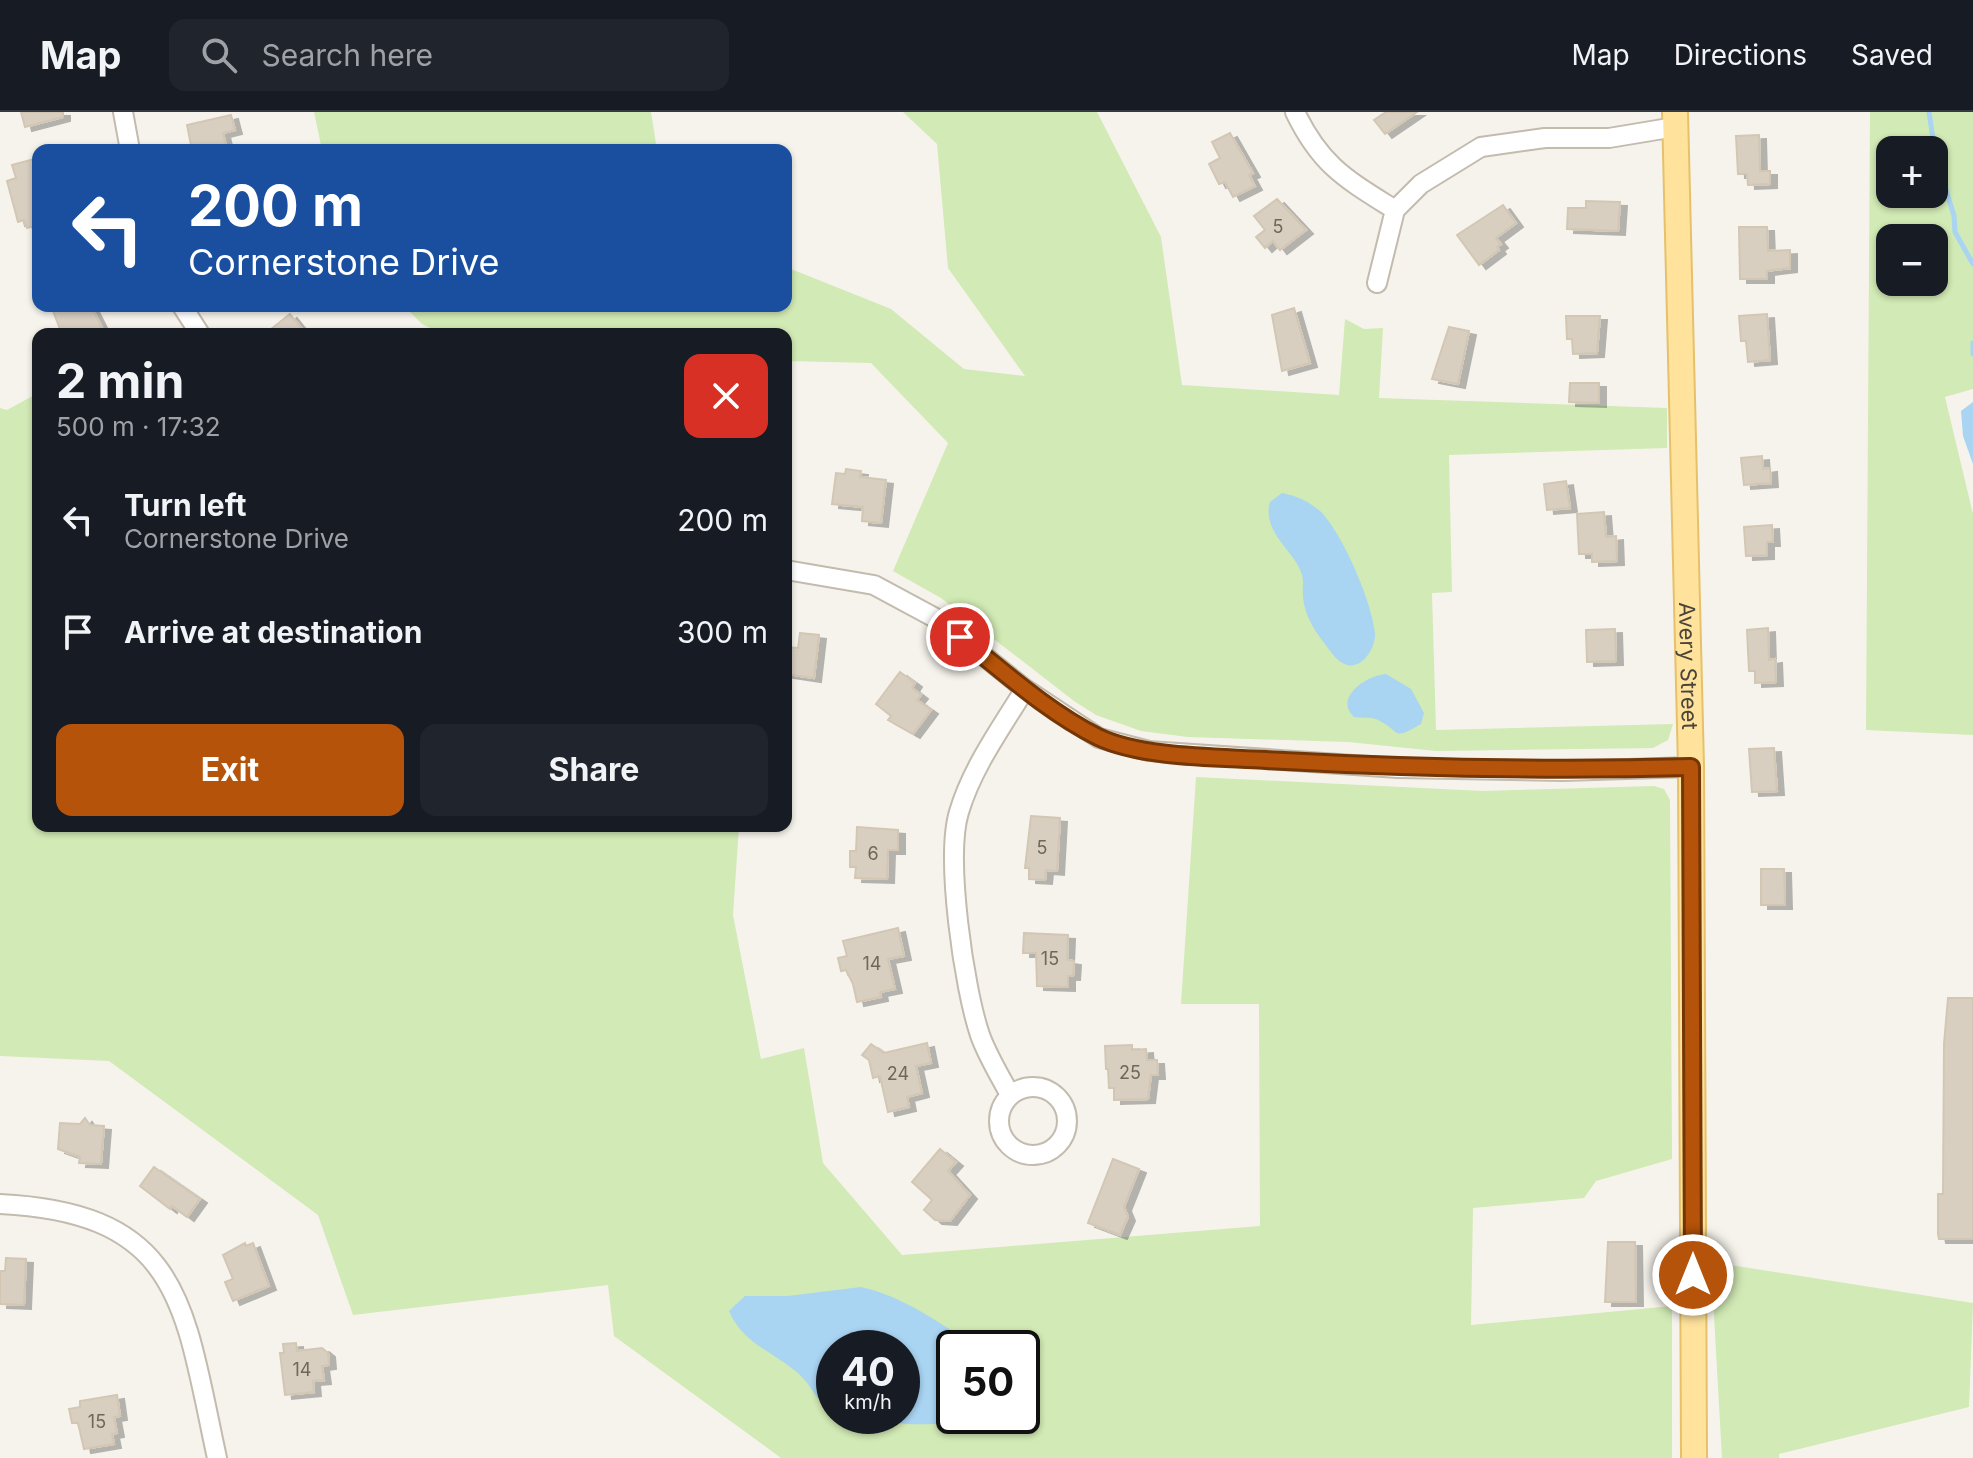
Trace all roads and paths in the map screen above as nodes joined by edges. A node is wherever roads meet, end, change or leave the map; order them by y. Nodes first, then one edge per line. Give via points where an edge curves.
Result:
1 (123, 112) edge
2 (1295, 112) edge
3 (1675, 120) edge
4 (129, 144) edge
5 (1395, 210) junction
6 (1377, 283) dead end
7 (792, 571) edge
8 (1025, 689) junction
9 (1691, 767) junction
10 (1010, 1095) dead end
11 (0, 1204) edge
12 (217, 1458) edge
13 (1694, 1458) edge

1 - 4 street
2 - 5 street via 1310,145 1330,167
3 - 5 street via 1609,138 1545,138 1481,147 1421,184
3 - 9 main road, Avery Street
5 - 6 street
7 - 8 street via 874,585 939,620
8 - 9 street via 1099,738 1149,751 1398,768
8 - 10 street via 988,748 959,813 953,865 980,1035
9 - 13 main road, Avery Street
11 - 12 street via 49,1206 94,1218 143,1248 174,1291

